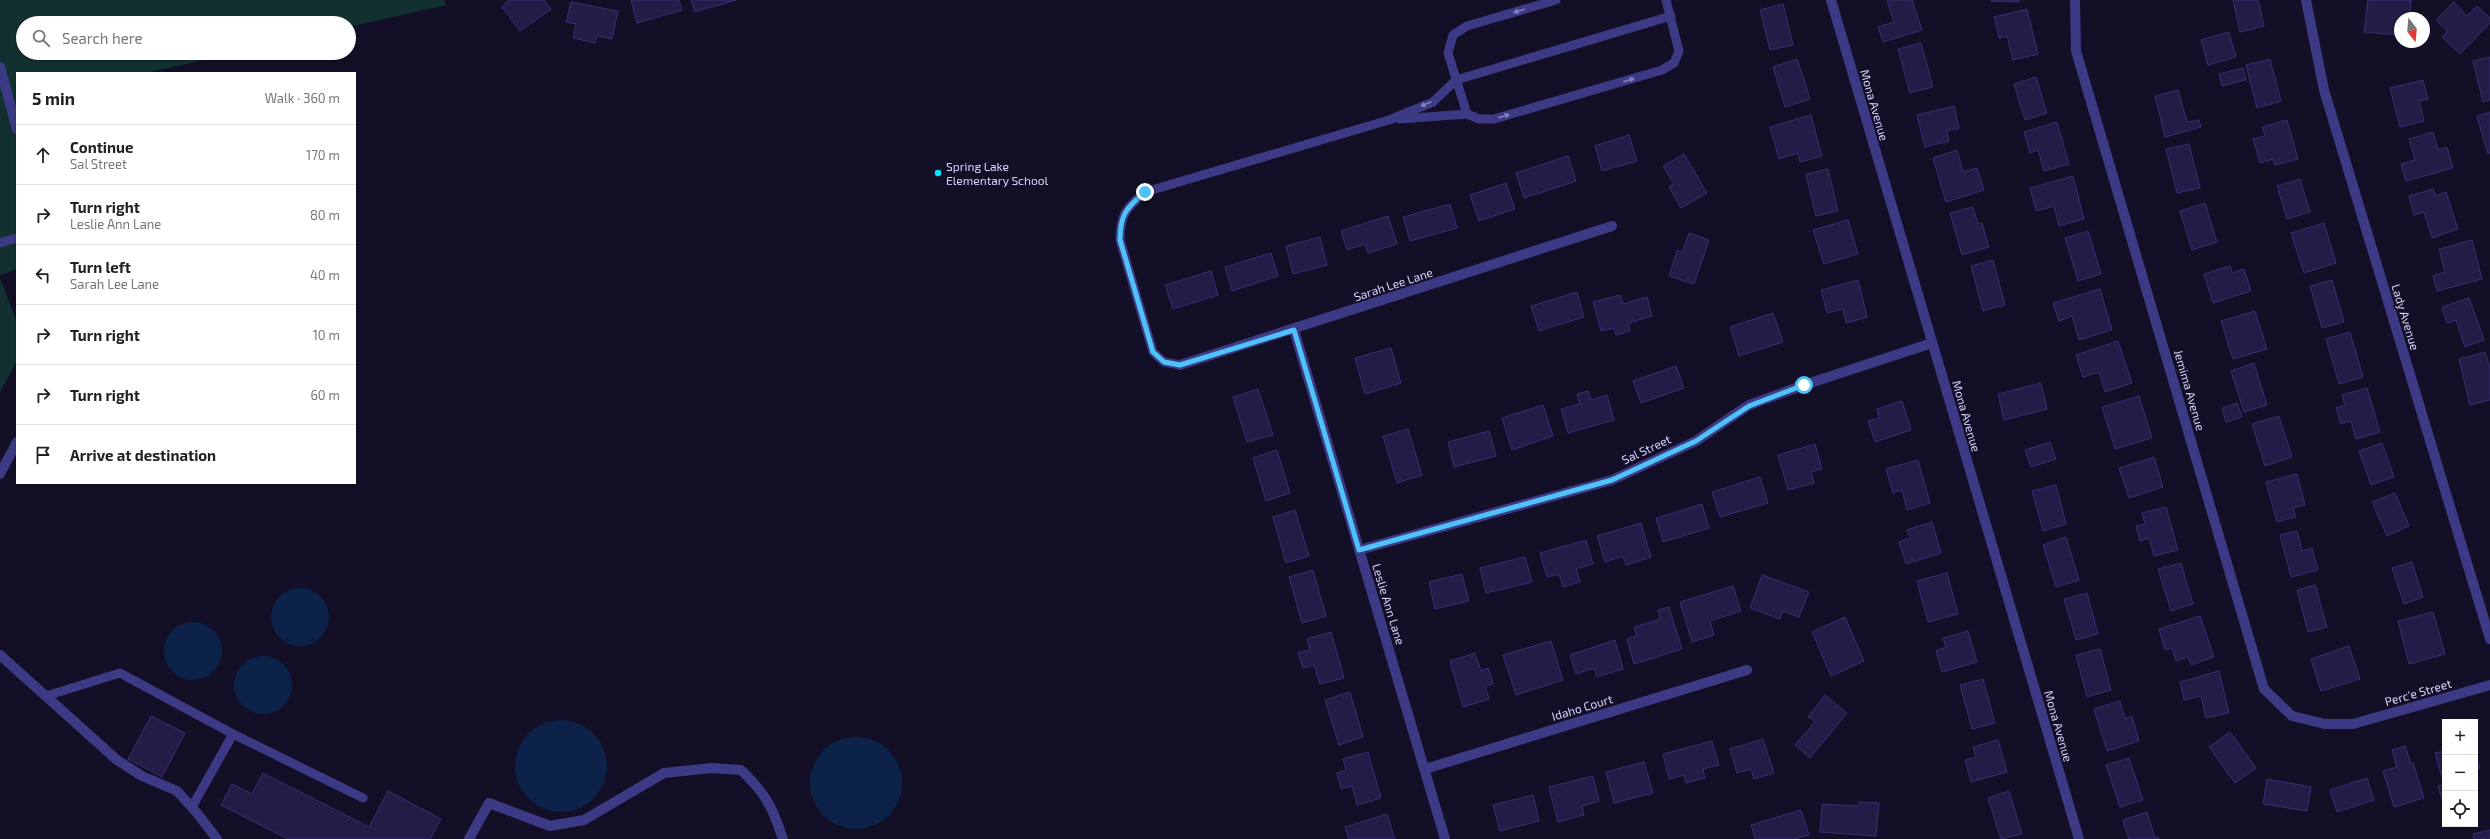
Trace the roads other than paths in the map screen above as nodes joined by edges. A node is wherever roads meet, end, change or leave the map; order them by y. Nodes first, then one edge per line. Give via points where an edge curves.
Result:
1 (1556, 0) edge
2 (1666, 0) edge
3 (1831, 0) edge
4 (2075, 0) edge
5 (2306, 0) edge
6 (1671, 16) junction
7 (0, 67) edge
8 (1456, 80) junction
9 (1467, 114) junction
10 (1389, 120) junction
11 (16, 125) edge
12 (1612, 226) dead end
13 (16, 238) edge
14 (0, 243) edge
15 (1294, 330) junction
16 (1932, 343) junction
17 (1180, 365) joint
18 (16, 444) edge
19 (0, 474) edge
20 (1359, 550) junction
21 (2490, 639) edge
22 (0, 654) edge
23 (1747, 670) dead end
24 (2490, 685) edge
25 (46, 696) junction
26 (2353, 724) joint
27 (233, 734) junction
28 (1425, 770) junction
29 (363, 798) dead end
30 (192, 807) junction
31 (217, 839) edge
32 (469, 839) edge
33 (783, 839) edge
34 (1445, 839) edge
35 (2079, 839) edge

1 -> 8 lane via 1467,26 1453,35 1448,53
2 - 6 lane
3 - 16 street, Mona Avenue
4 - 26 street, Jemima Avenue via 2076,51 2264,689 2292,716 2325,724
5 - 21 street, Lady Avenue via 2324,90
6 - 8 lane
9 -> 6 lane via 1479,119 1494,119 1662,70 1674,63 1679,51
7 - 11 street
8 - 9 lane
8 -> 10 lane via 1433,102
9 - 10 lane
10 - 17 lane via 1145,192 1129,205 1120,222 1120,240 1153,352 1164,362
12 - 15 street, Sarah Lee Lane
13 - 14 lane
15 - 17 street, Sarah Lee Lane
15 - 20 street, Leslie Ann Lane
16 - 20 street, Sal Street via 1749,406 1696,441 1612,480
16 - 35 street, Mona Avenue
18 - 19 street
20 - 28 street, Leslie Ann Lane
22 - 25 street
23 - 28 street, Idaho Court
24 - 26 street, Perc'e Street
25 - 27 lane via 120,673
25 - 30 street via 117,760 142,776 177,791
27 - 29 lane
27 - 30 lane
28 - 34 street, Leslie Ann Lane
30 - 31 street
32 - 33 street via 488,802 550,826 584,820 664,773 712,768 741,770 763,791

